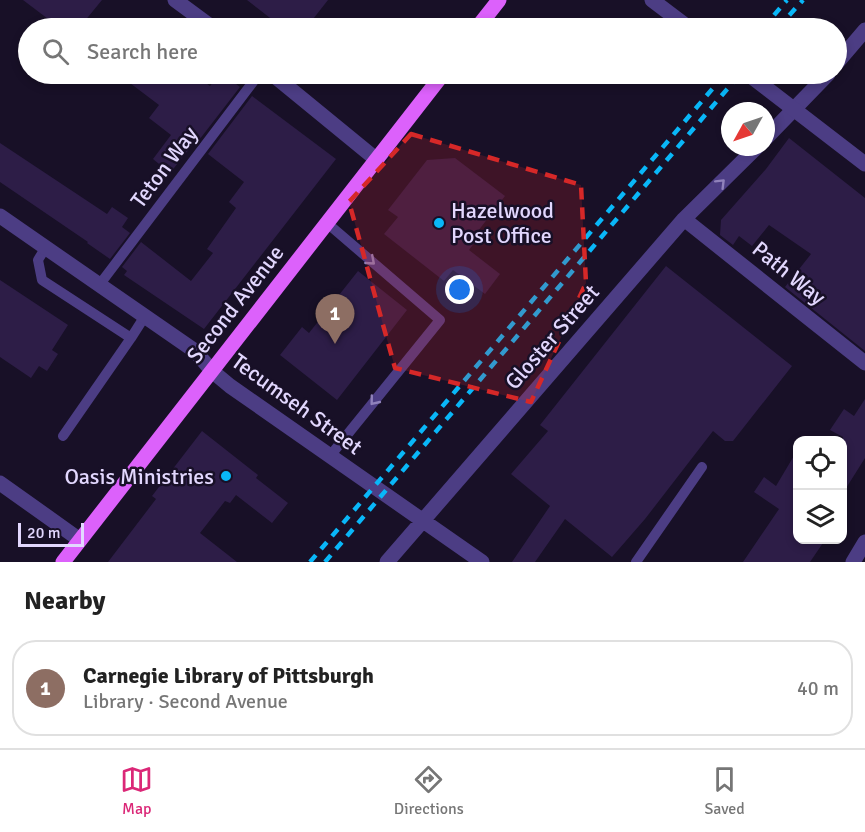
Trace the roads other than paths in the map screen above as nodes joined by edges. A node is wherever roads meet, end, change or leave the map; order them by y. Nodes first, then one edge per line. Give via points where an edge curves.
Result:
1 (175, 0) edge
2 (499, 0) edge
3 (652, 0) edge
4 (199, 18) edge
5 (485, 18) edge
6 (676, 18) edge
7 (865, 30) edge
8 (847, 52) edge
9 (251, 84) edge
10 (284, 84) edge
11 (435, 84) edge
12 (761, 84) edge
13 (818, 84) edge
14 (775, 129) edge
15 (748, 156) edge
16 (377, 160) junction
17 (865, 164) edge
18 (0, 216) edge
19 (684, 219) junction
20 (327, 223) junction
21 (46, 247) junction
22 (100, 284) junction
23 (145, 316) junction
24 (130, 338) junction
25 (865, 363) edge
26 (212, 371) junction
27 (63, 436) dead end
28 (330, 456) junction
29 (702, 467) dead end
30 (0, 483) edge
31 (423, 521) junction
32 (80, 540) junction
33 (865, 542) edge
34 (63, 562) edge
35 (387, 562) edge
36 (482, 562) edge
37 (636, 562) edge
38 (853, 562) edge

1 - 4 street
2 - 5 main road
3 - 6 street
7 - 8 street
9 - 22 lane, Teton Way
10 - 16 street
11 - 16 main road, Second Avenue
12 - 17 street
13 - 14 street
19 -> 15 street, Gloster Street
16 - 20 main road, Second Avenue
18 - 21 street, Tecumseh Street
19 - 25 street, Path Way
19 - 31 street, Gloster Street
20 - 26 main road, Second Avenue
20 -> 28 lane via 440,320
21 - 22 street, Tecumseh Street
21 - 24 lane via 38,260 42,280
22 - 23 street, Tecumseh Street
23 - 24 lane
23 - 26 street, Tecumseh Street via 195,351
24 - 27 lane
26 - 28 street, Tecumseh Street
26 - 32 main road, Second Avenue
28 - 31 street, Tecumseh Street
29 - 37 lane
30 - 32 street
31 - 35 street, Gloster Street
31 - 36 street, Tecumseh Street
32 - 34 main road, Second Avenue
33 - 38 street

